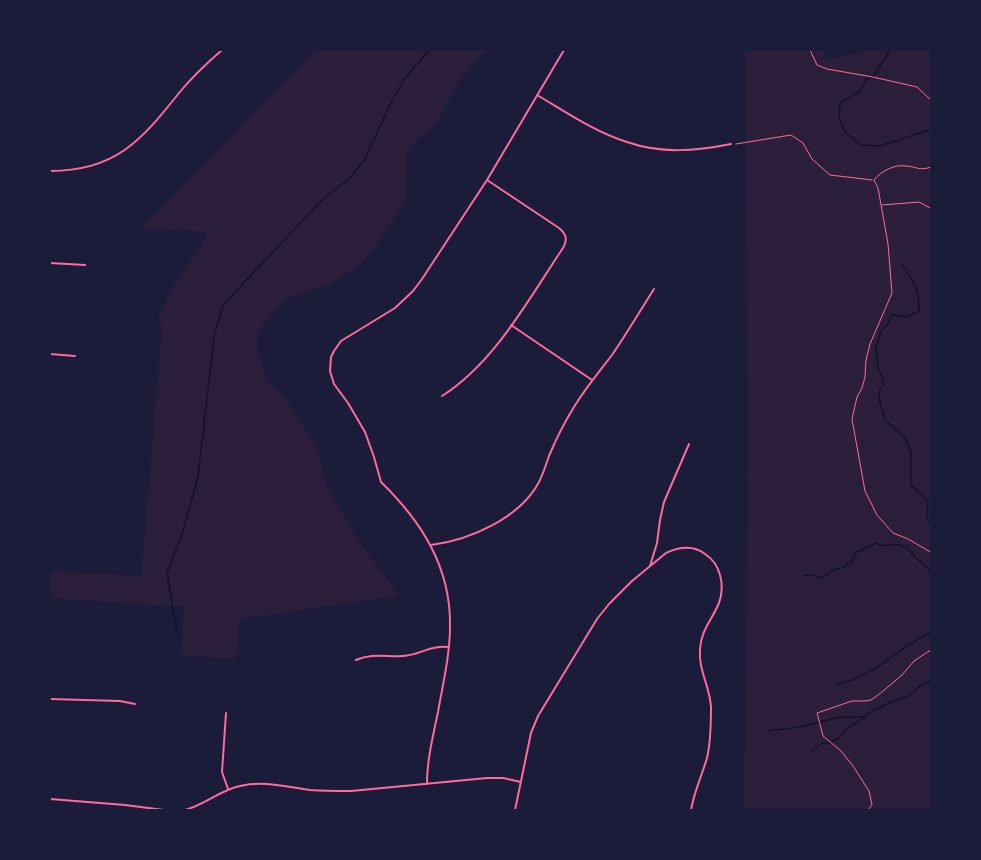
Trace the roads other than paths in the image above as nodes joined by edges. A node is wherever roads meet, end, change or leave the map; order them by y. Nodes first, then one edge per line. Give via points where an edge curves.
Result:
1 (222, 50) edge
2 (564, 50) edge
3 (537, 95) junction
4 (731, 144) road end
5 (50, 171) edge
6 (487, 180) junction
7 (50, 263) edge
8 (85, 265) dead end
9 (654, 289) dead end
10 (511, 326) junction
11 (50, 354) edge
12 (75, 356) dead end
13 (592, 380) junction
14 (442, 396) dead end
15 (689, 444) dead end
16 (431, 545) junction
17 (650, 566) junction
18 (449, 647) junction
19 (356, 660) dead end
20 (50, 699) edge
21 (135, 704) dead end
22 (226, 713) dead end
23 (521, 782) junction
24 (428, 784) junction
25 (228, 789) junction
26 (50, 799) edge
27 (106, 803) junction
28 (105, 810) edge
29 (164, 810) edge
30 (185, 810) edge
31 (515, 810) edge
32 (691, 810) edge

1 - 5 street via 156,123 125,150 88,168
2 - 3 street
3 - 4 street via 604,133 641,146 683,150
3 - 6 street
6 - 10 street via 559,228 566,240
6 - 16 street via 413,291 385,315 341,341 330,364 334,384 365,432 381,482 406,508
7 - 8 street
9 - 13 street
10 - 13 street
10 - 14 street via 477,368
11 - 12 street
13 - 16 street via 564,424 542,476 526,500 478,532
15 - 17 street via 664,502
16 - 18 street via 449,598
17 - 23 street via 609,604 568,665 535,723
17 - 32 street via 672,550 691,548 710,558 721,578 719,601 701,640 701,665 711,704 710,737
18 - 19 street
18 - 24 street via 428,764
20 - 21 street
22 - 25 street via 222,771
23 - 24 street via 487,778
23 - 31 street
24 - 25 street via 332,791 256,783
25 - 30 street
26 - 27 street
27 - 28 street
27 - 29 street

